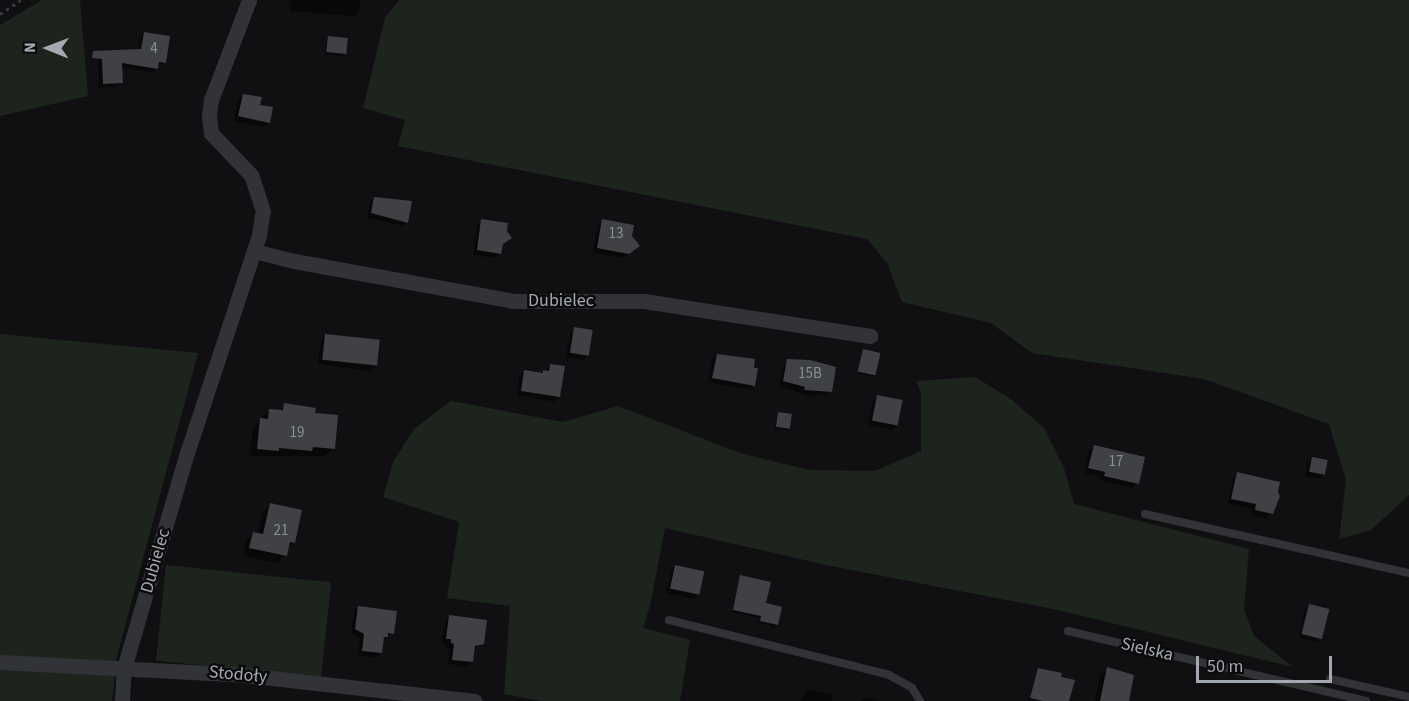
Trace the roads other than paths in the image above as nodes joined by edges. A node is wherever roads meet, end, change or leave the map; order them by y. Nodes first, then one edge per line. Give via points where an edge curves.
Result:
1 (249, 0) edge
2 (254, 251) junction
3 (870, 336) dead end
4 (1144, 514) dead end
5 (1409, 573) edge
6 (669, 620) dead end
7 (1068, 631) dead end
8 (0, 662) edge
9 (124, 668) junction
10 (1330, 679) dead end
11 (1409, 697) edge
12 (122, 701) edge
13 (475, 701) edge
14 (920, 701) edge
15 (1366, 701) edge

1 - 2 street, Dubielec via 211,100 209,116 211,133 251,175 260,196 263,211
2 - 3 street, Dubielec via 514,301 644,301
2 - 9 street, Dubielec via 187,453
4 - 5 lane
6 - 14 lane via 889,675 912,688
7 - 15 lane, Sielska
8 - 9 street, Stodoły
9 - 12 street, Dubielec
9 - 13 street, Stodoły via 244,675
10 - 11 lane

